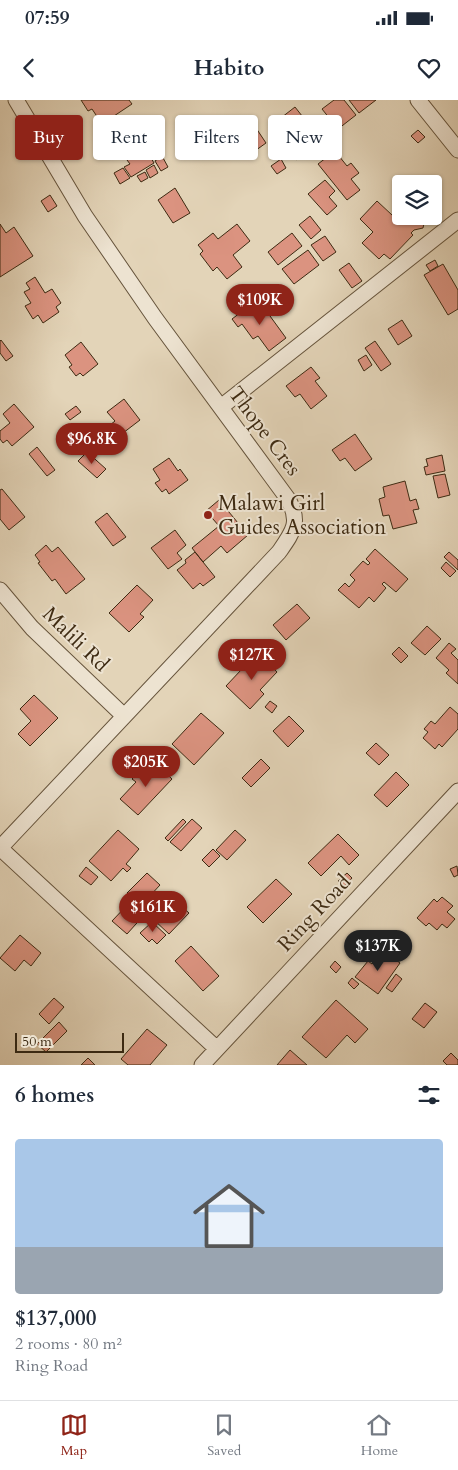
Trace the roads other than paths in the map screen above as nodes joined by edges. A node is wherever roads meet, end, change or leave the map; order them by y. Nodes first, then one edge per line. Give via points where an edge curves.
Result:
1 (16, 100) edge
2 (418, 100) edge
3 (458, 150) edge
4 (458, 220) edge
5 (221, 407) junction
6 (0, 590) edge
7 (124, 716) junction
8 (458, 791) edge
9 (0, 848) edge
10 (217, 1049) junction
11 (202, 1065) edge

1 - 5 street, Thope Cres via 85,216 154,318
2 - 3 street
4 - 5 street
5 - 7 street, Thope Cres via 294,508 294,527 279,552
6 - 7 street, Malili Rd via 32,628
7 - 9 street, Thope Cres
8 - 10 street, Ring Road
9 - 10 street
10 - 11 street, Ring Road

